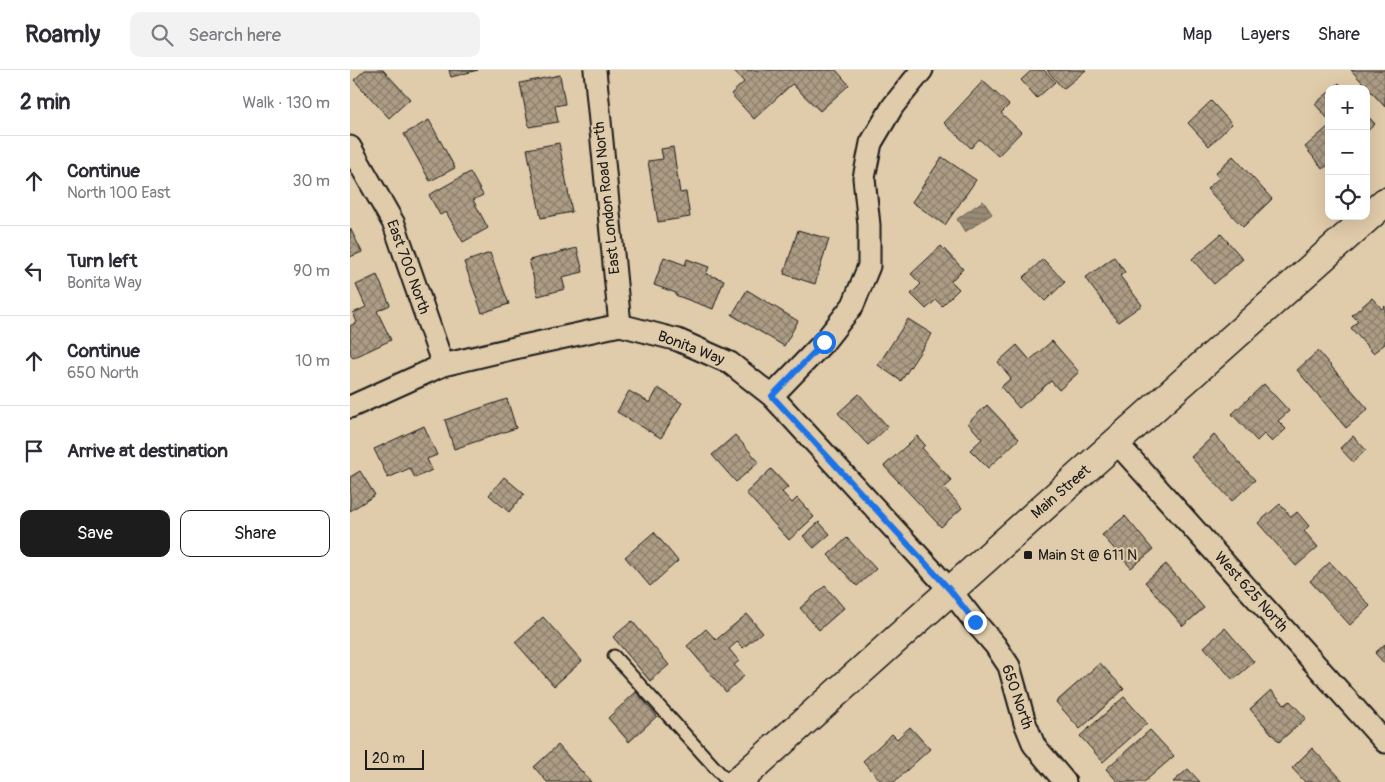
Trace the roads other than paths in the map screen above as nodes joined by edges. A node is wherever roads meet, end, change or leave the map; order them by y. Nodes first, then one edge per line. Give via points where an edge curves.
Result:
1 (595, 70) edge
2 (922, 70) edge
3 (351, 149) edge
4 (1385, 202) edge
5 (620, 325) junction
6 (443, 365) junction
7 (772, 396) junction
8 (350, 407) edge
9 (1117, 443) junction
10 (950, 590) junction
11 (614, 656) dead end
12 (1385, 742) edge
13 (728, 782) edge
14 (737, 782) edge
15 (1065, 782) edge

1 - 5 street, East London Road North
2 - 7 street via 893,106 871,143 864,178 869,266 853,305 824,342
3 - 6 street, East 700 North via 394,224
4 - 9 main road, Main Street
5 - 6 street, Bonita Way
5 - 7 street, Bonita Way via 678,340 730,363
6 - 8 street, Bonita Way
7 - 10 street, Bonita Way
9 - 10 main road, Main Street
9 - 12 street, West 625 North
10 - 14 main road, Main Street
10 - 15 street, 650 North via 1009,666 1034,745
11 - 13 lane

